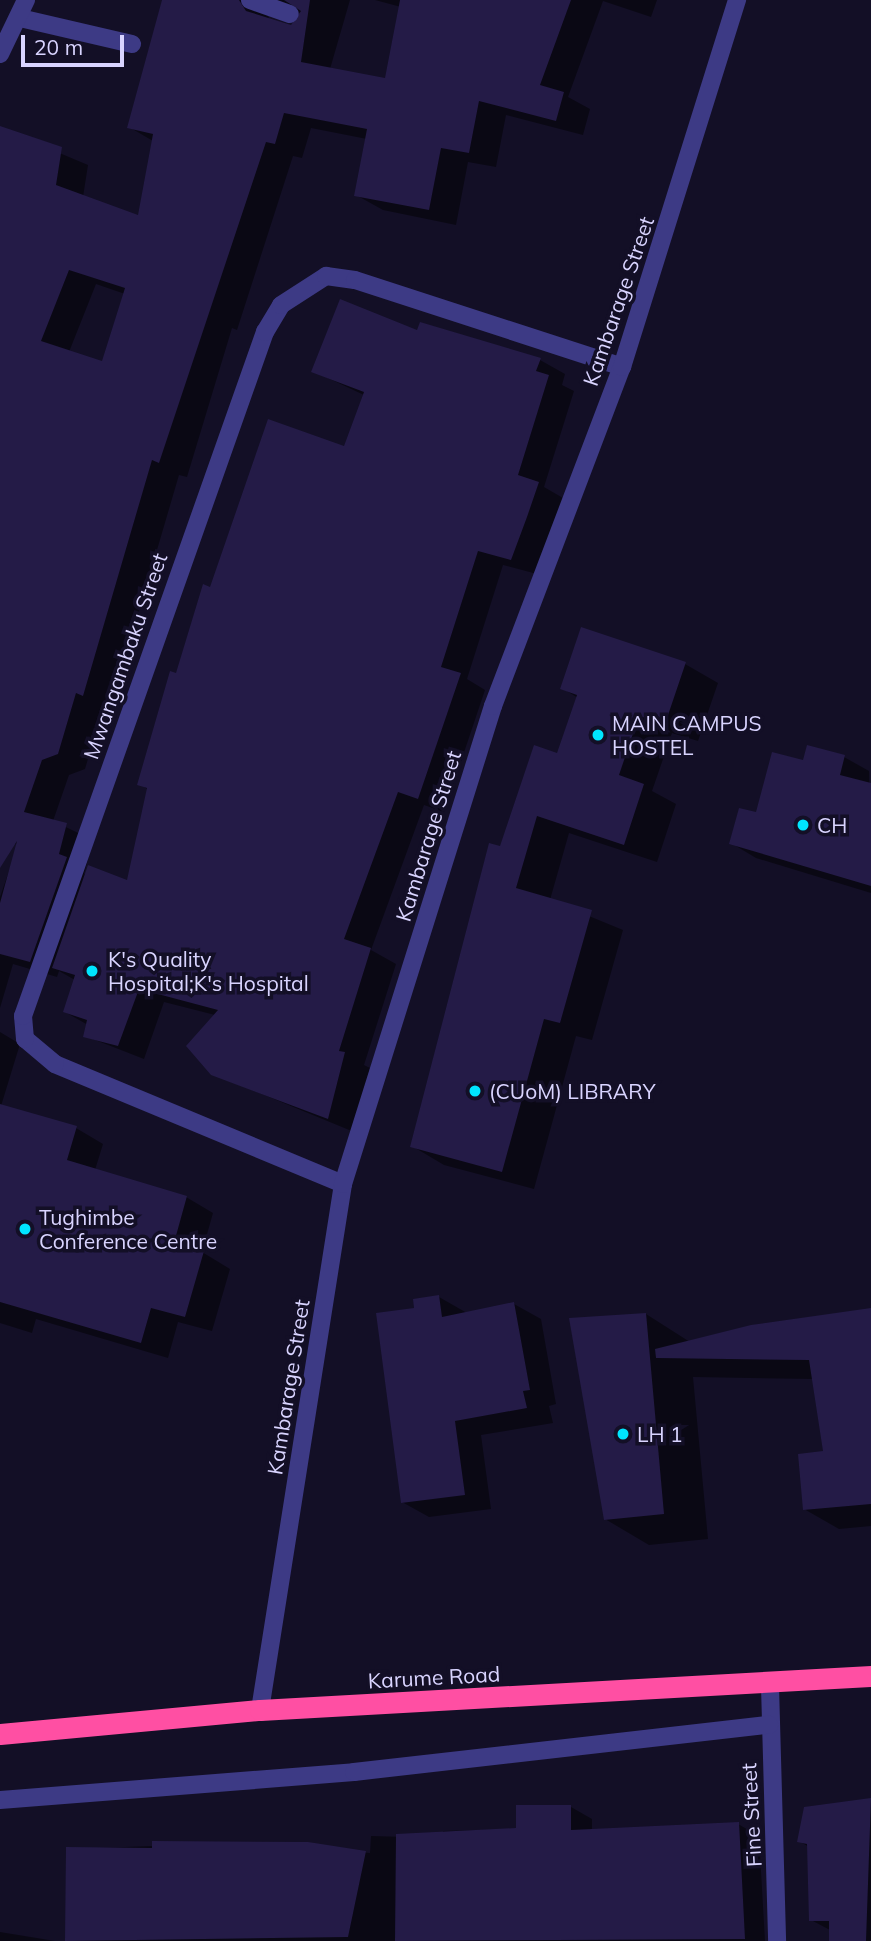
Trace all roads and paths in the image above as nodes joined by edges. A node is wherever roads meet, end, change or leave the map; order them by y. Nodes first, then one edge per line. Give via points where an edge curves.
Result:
1 (26, 0) edge
2 (250, 0) edge
3 (737, 0) edge
4 (290, 14) dead end
5 (20, 18) junction
6 (132, 44) dead end
7 (0, 54) edge
8 (622, 367) junction
9 (343, 1184) junction
10 (871, 1676) edge
11 (770, 1686) junction
12 (260, 1710) junction
13 (769, 1725) junction
14 (0, 1734) edge
15 (0, 1800) edge
16 (777, 1941) edge

1 - 5 street
2 - 4 street
3 - 8 street, Kambarage Street
5 - 6 street
5 - 7 street
8 - 9 street, Kambarage Street via 493,706
8 - 9 street, Mwangambaku Street via 355,281 326,276 281,305 265,332 23,1016 25,1039 55,1064
9 - 12 street, Kambarage Street
10 - 11 highway, Karume Road
11 - 12 highway, Karume Road
11 - 13 street, Fine Street
12 - 14 highway, Karume Road
13 - 15 street via 354,1772
13 - 16 street, Fine Street

